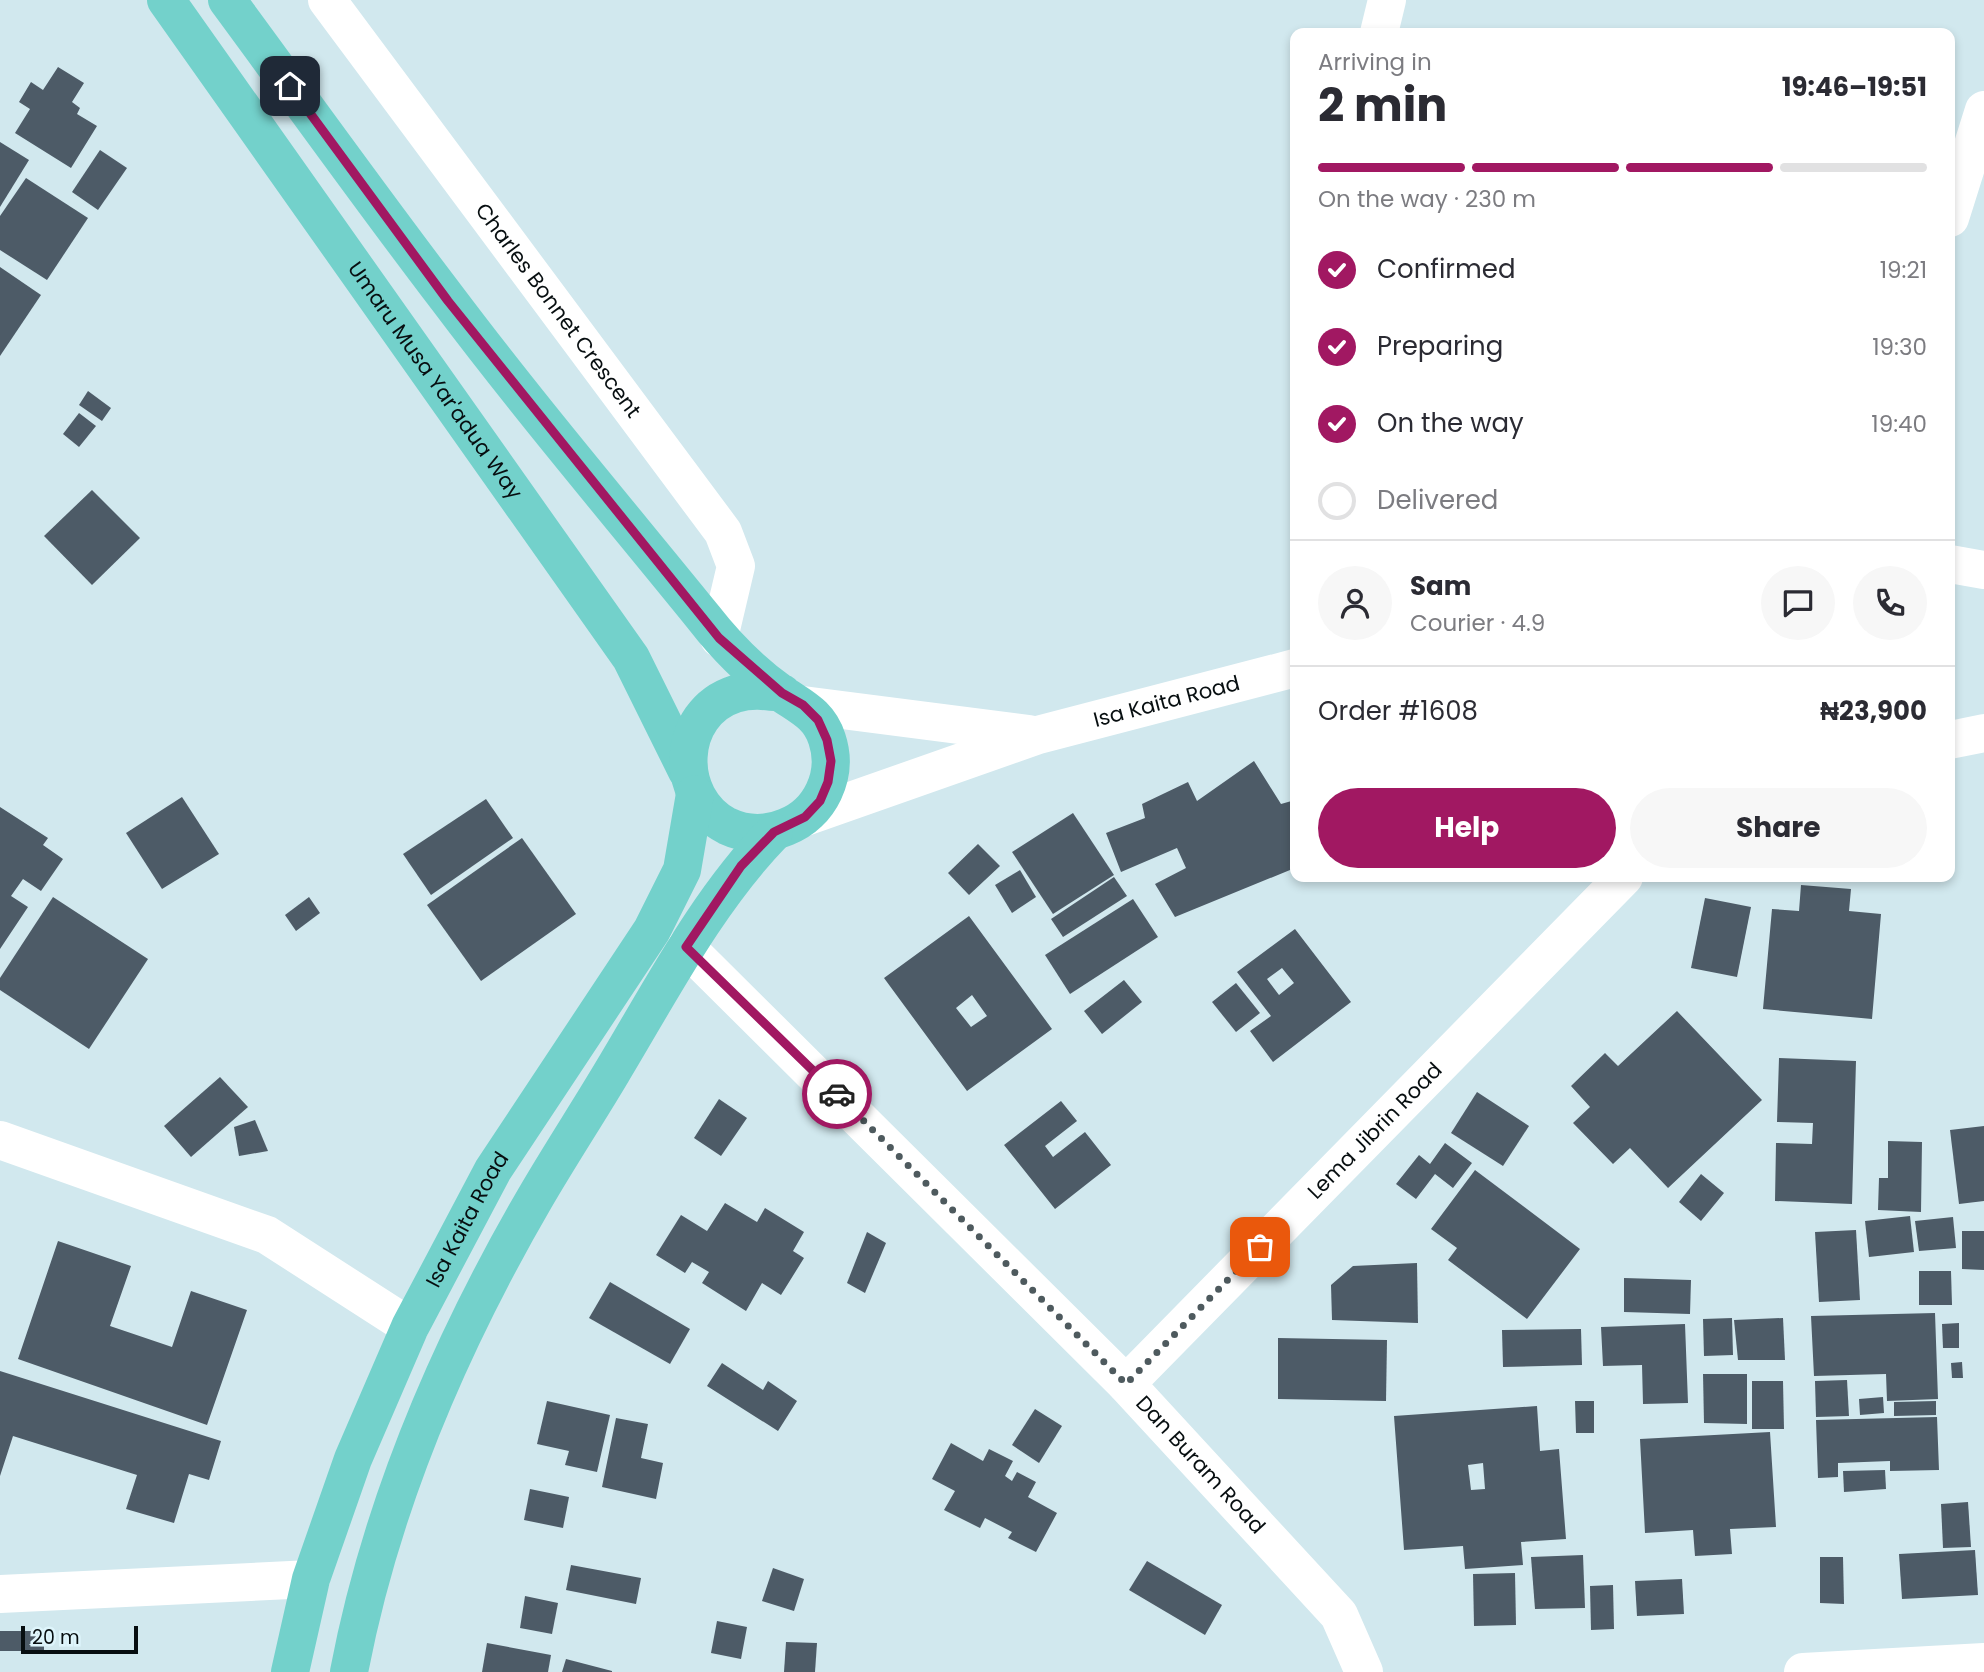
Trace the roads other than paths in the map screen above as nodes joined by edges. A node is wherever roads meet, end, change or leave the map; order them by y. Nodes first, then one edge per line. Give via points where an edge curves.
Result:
1 (166, 0) edge
2 (227, 0) edge
3 (327, 0) edge
4 (1387, 0) edge
5 (1380, 28) edge
6 (1984, 110) edge
7 (1955, 202) edge
8 (1955, 565) edge
9 (1984, 570) edge
10 (719, 638) junction
11 (1290, 669) edge
12 (793, 699) junction
13 (1984, 733) edge
14 (1038, 735) junction
15 (1955, 739) edge
16 (691, 782) junction
17 (790, 824) junction
18 (1619, 882) edge
19 (686, 947) junction
20 (0, 1140) edge
21 (410, 1326) junction
22 (1126, 1384) junction
23 (311, 1579) junction
24 (0, 1594) edge
25 (1984, 1662) edge
26 (1894, 1669) edge
27 (290, 1672) edge
28 (349, 1672) edge
29 (1364, 1672) edge
30 (1803, 1672) edge

1 - 16 main road, Umaru Musa Yar'adua Way via 631,658
2 - 10 main road via 448,301
3 - 10 street, Charles Bonnet Crescent via 723,531 736,566
4 - 5 street
6 - 7 street
8 - 9 street
10 - 12 main road
11 - 14 street, Isa Kaita Road
12 - 14 street, Isa Kaita Road
12 - 16 main road via 758,690 734,694 713,706 697,724 689,746
12 - 17 main road via 818,720 831,761 820,801
13 - 15 street
14 - 17 street, Isa Kaita Road
16 - 17 main road via 709,813 728,826 751,833
16 - 21 main road, Isa Kaita Road via 682,870 652,930 493,1170
17 - 19 main road, Isa Kaita Road via 741,866
18 - 22 street, Lema Jibrin Road
19 - 22 street, Dan Buram Road
19 - 28 main road, Isa Kaita Road via 534,1199 453,1353 398,1485 363,1600
20 - 21 street via 267,1235
21 - 23 main road, Isa Kaita Road via 353,1459
22 - 29 street, Dan Buram Road via 1339,1615
23 - 24 street
23 - 27 main road, Isa Kaita Road
25 - 26 street
26 - 30 street

